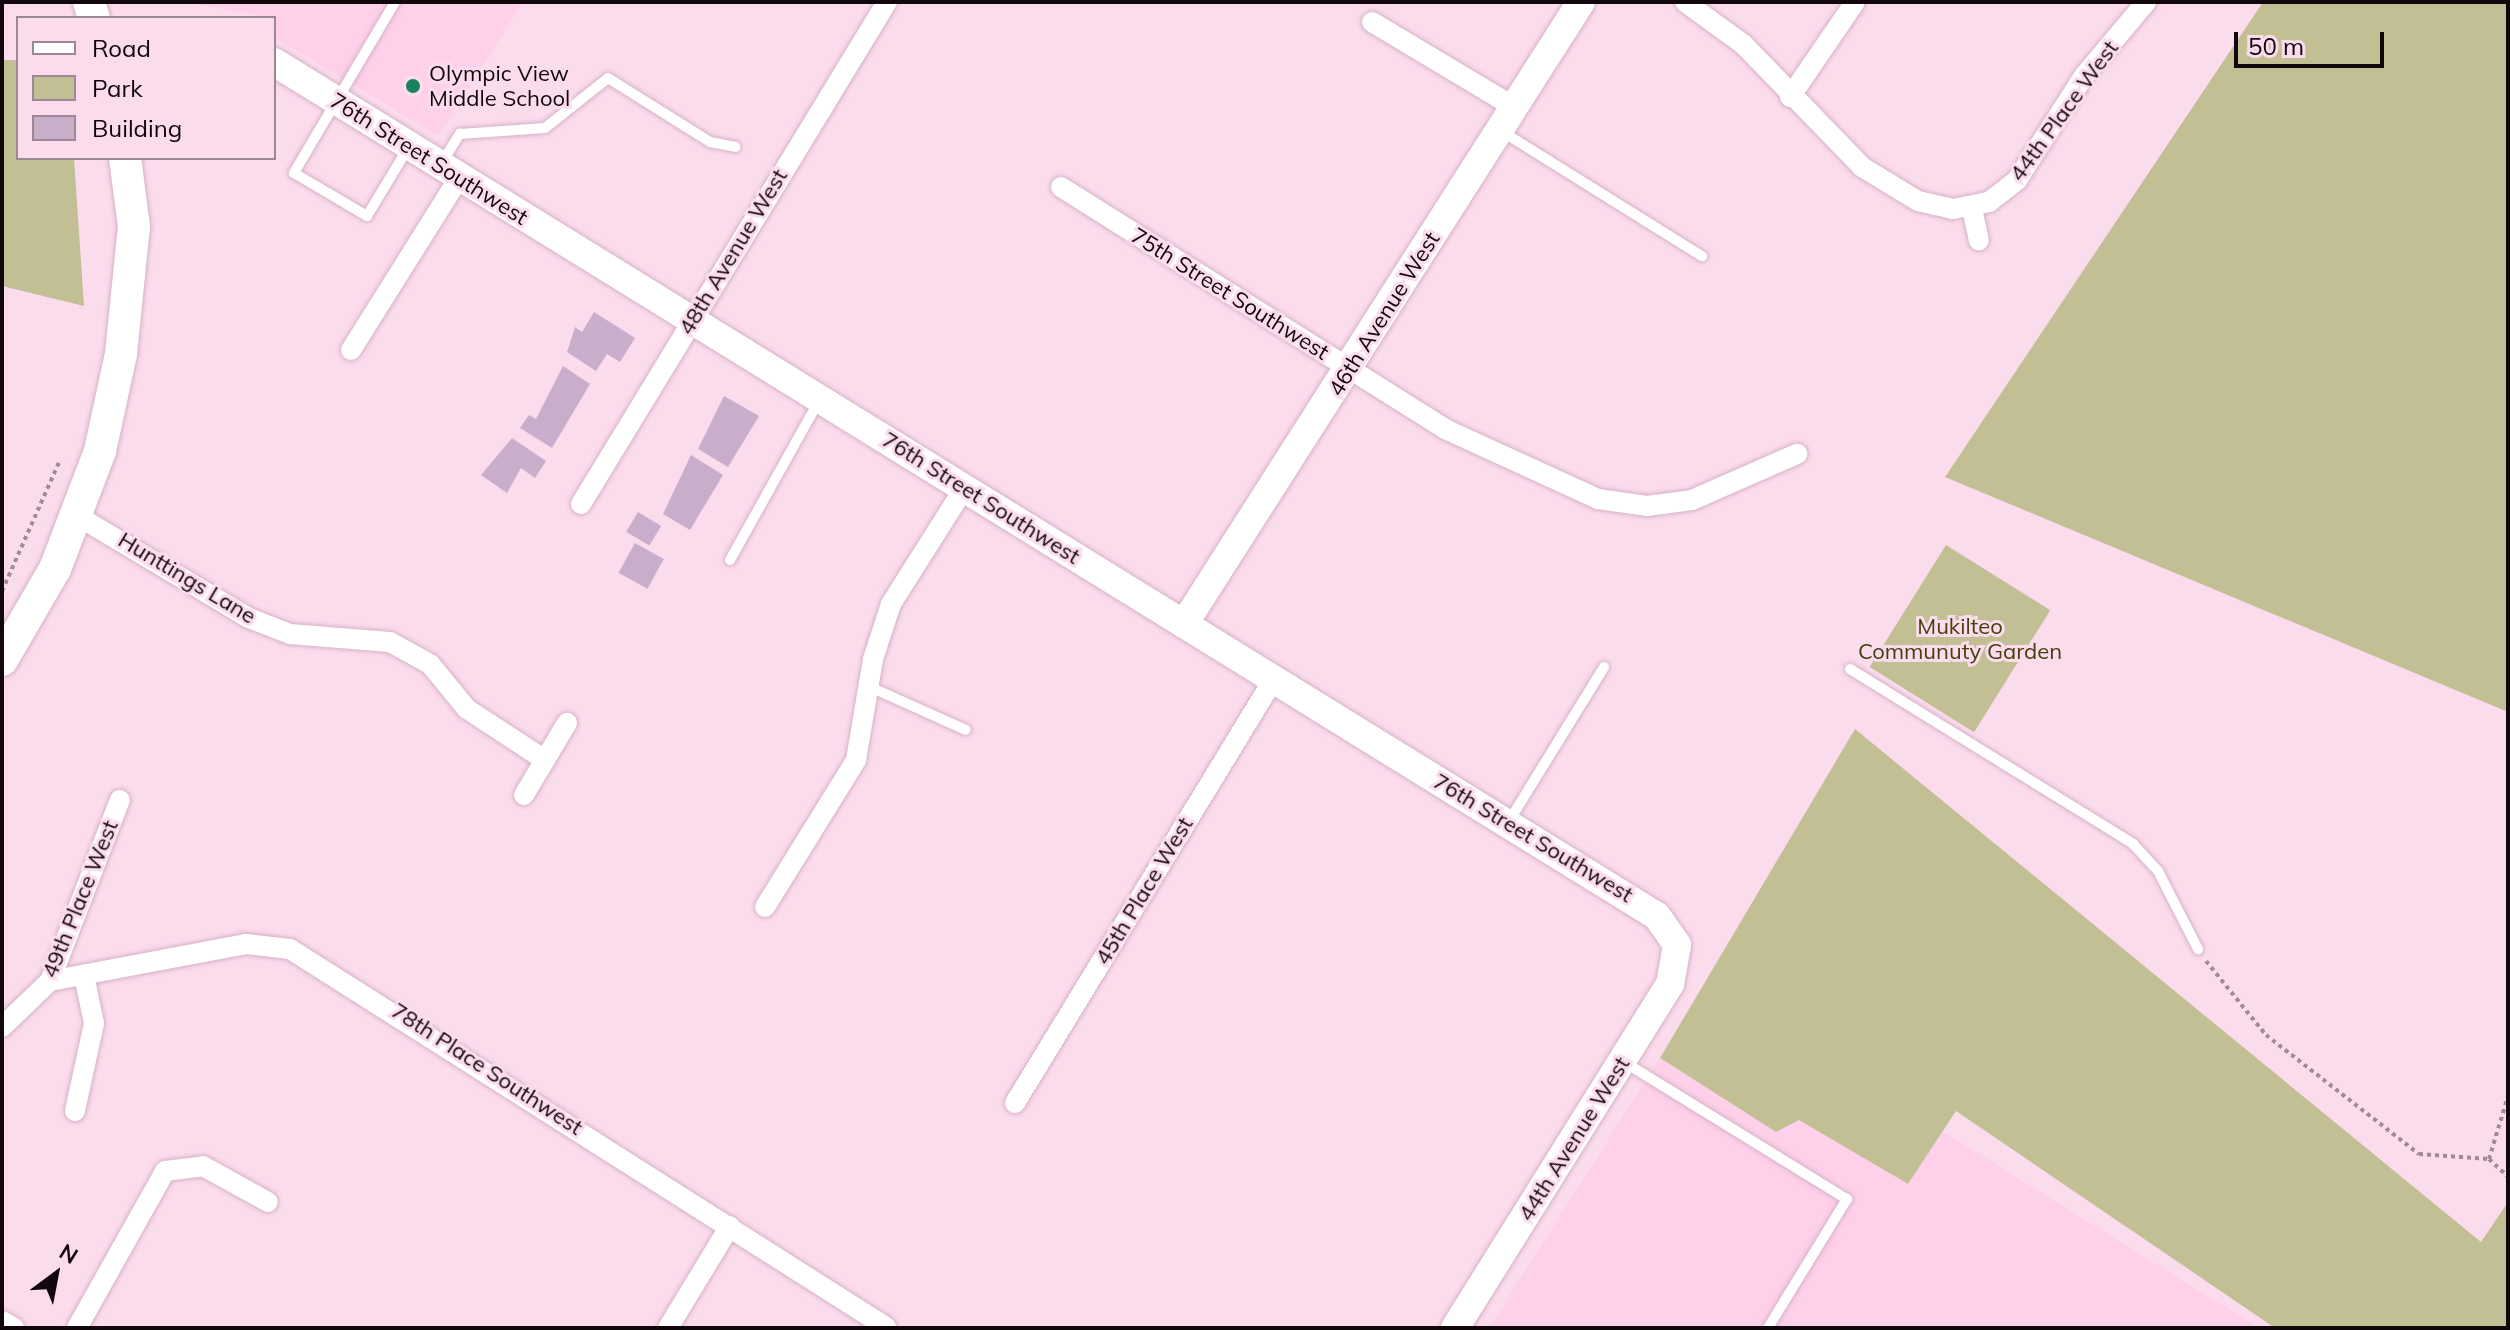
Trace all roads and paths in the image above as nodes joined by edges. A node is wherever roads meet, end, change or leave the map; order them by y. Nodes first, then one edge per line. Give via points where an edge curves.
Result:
1 (395, 2) edge
2 (887, 2) edge
3 (1581, 2) edge
4 (1685, 2) edge
5 (1855, 2) edge
6 (2146, 2) edge
7 (1372, 22) dead end
8 (276, 63) edge
9 (1790, 97) junction
10 (336, 100) junction
11 (1507, 118) junction
12 (409, 146) junction
13 (736, 147) dead end
14 (125, 160) edge
15 (450, 172) junction
16 (1061, 187) dead end
17 (1972, 208) junction
18 (1979, 240) dead end
19 (1702, 256) dead end
20 (691, 322) junction
21 (351, 350) dead end
22 (1350, 369) junction
23 (820, 399) junction
24 (1797, 454) dead end
25 (60, 460) dead end
26 (965, 487) junction
27 (581, 504) dead end
28 (76, 515) junction
29 (730, 560) dead end
30 (2, 591) edge
31 (1184, 624) junction
32 (2, 660) edge
33 (1604, 667) dead end
34 (1850, 669) dead end
35 (1274, 679) junction
36 (868, 686) junction
37 (567, 723) dead end
38 (966, 730) dead end
39 (545, 760) junction
40 (524, 795) dead end
41 (120, 800) dead end
42 (1508, 823) junction
43 (765, 907) dead end
44 (1677, 945) joint
45 (2198, 949) joint
46 (84, 976) junction
47 (50, 981) junction
48 (2, 1027) edge
49 (1624, 1062) junction
50 (2508, 1096) edge
51 (1015, 1103) dead end
52 (75, 1111) dead end
53 (2489, 1159) junction
54 (2508, 1177) edge
55 (268, 1202) dead end
56 (730, 1226) junction
57 (2, 1321) edge
58 (886, 1327) edge
59 (14, 1328) edge
60 (77, 1328) edge
61 (668, 1328) edge
62 (1455, 1328) edge
63 (1768, 1328) edge

1 - 10 lane
2 - 20 street, 48th Avenue West
3 - 11 street, 46th Avenue West
4 - 9 street via 1743,44
5 - 9 street
6 - 17 street, 44th Place West via 2084,76 2017,180
7 - 11 street
8 - 10 street, 76th Street Southwest
9 - 17 street via 1836,146 1898,190 1936,207
10 - 12 street, 76th Street Southwest
10 - 12 lane via 294,173 367,216
11 - 19 lane
11 - 22 street, 46th Avenue West
12 - 15 street, 76th Street Southwest
13 - 15 lane via 710,142 608,78 545,128 460,134
14 - 28 main road via 134,227 121,354 100,451
15 - 20 street, 76th Street Southwest
15 - 21 street
16 - 22 street, 75th Street Southwest
17 - 18 street
20 - 23 street, 76th Street Southwest
20 - 27 street, 48th Avenue West
22 - 24 street, 75th Street Southwest via 1504,462 1598,499 1647,506 1692,500
22 - 31 street, 46th Avenue West
23 - 26 street, 76th Street Southwest
23 - 29 lane
25 - 30 path
26 - 31 street, 76th Street Southwest
26 - 36 street via 891,604
28 - 32 main road via 55,569
28 - 39 street, Hunttings Lane via 249,618 290,634 390,642 430,664 467,709
31 - 35 street, 76th Street Southwest
33 - 42 lane
34 - 45 lane via 2133,844 2158,871
35 - 42 street, 76th Street Southwest
35 - 51 street, 45th Place West
36 - 38 lane
36 - 43 street via 856,760
37 - 39 street
39 - 40 street
41 - 47 street, 49th Place West
42 - 44 street, 76th Street Southwest via 1657,916
44 - 49 street, 44th Avenue West via 1670,984
45 - 53 path via 2266,1035 2395,1137 2419,1154
46 - 47 street, 78th Place Southwest
46 - 52 street via 94,1023
46 - 56 street, 78th Place Southwest via 246,944 290,949
47 - 48 street, 49th Place West
49 - 62 street, 44th Avenue West
49 - 63 lane via 1847,1199
50 - 53 path
53 - 54 path
55 - 60 street via 203,1166 165,1171
56 - 58 street, 78th Place Southwest
56 - 61 street
57 - 59 street

